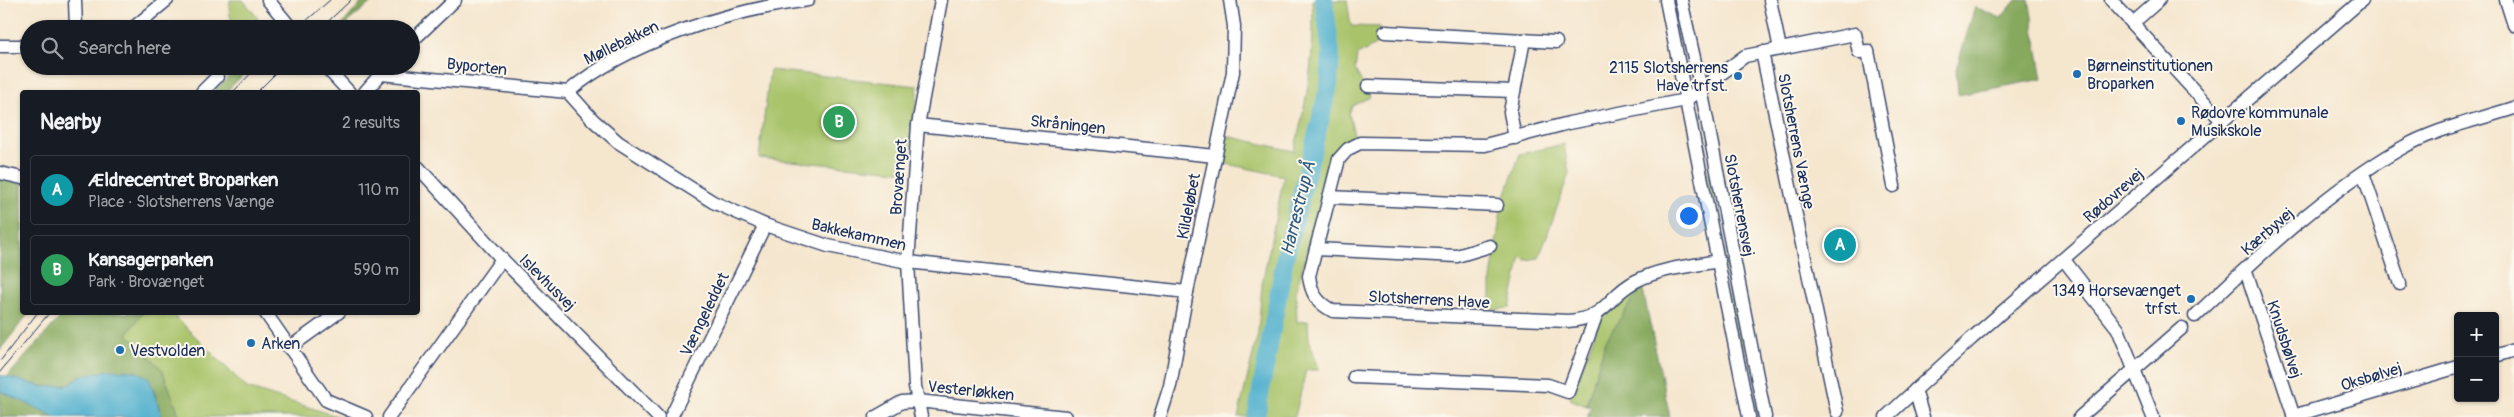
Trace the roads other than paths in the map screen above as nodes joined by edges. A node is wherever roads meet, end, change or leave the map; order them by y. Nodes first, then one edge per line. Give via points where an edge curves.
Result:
1 (75, 0) edge
2 (167, 0) edge
3 (268, 0) edge
4 (455, 0) edge
5 (808, 0) edge
6 (941, 0) edge
7 (1230, 0) edge
8 (1666, 0) edge
9 (1680, 0) edge
10 (1770, 0) edge
11 (2111, 0) edge
12 (2159, 0) edge
13 (2362, 0) edge
14 (2506, 0) edge
15 (788, 1) edge
16 (76, 20) edge
17 (143, 20) edge
18 (284, 20) edge
19 (2133, 23) junction
20 (2514, 25) edge
21 (1385, 32) dead end
22 (420, 33) edge
23 (1524, 40) junction
24 (1556, 42) dead end
25 (0, 46) edge
26 (20, 46) edge
27 (1780, 49) junction
28 (1762, 52) junction
29 (420, 74) edge
30 (333, 75) edge
31 (380, 75) edge
32 (217, 77) dead end
33 (1368, 86) dead end
34 (1701, 89) junction
35 (204, 90) edge
36 (347, 90) edge
37 (367, 90) edge
38 (1514, 91) junction
39 (568, 92) junction
40 (1686, 100) junction
41 (2514, 108) edge
42 (2222, 121) junction
43 (918, 125) junction
44 (1515, 138) junction
45 (1215, 156) junction
46 (420, 169) edge
47 (0, 173) edge
48 (2363, 173) junction
49 (20, 178) edge
50 (1894, 186) dead end
51 (1329, 198) junction
52 (1497, 205) dead end
53 (766, 225) junction
54 (1490, 246) dead end
55 (1316, 249) junction
56 (502, 259) junction
57 (1719, 260) junction
58 (2064, 260) junction
59 (908, 262) junction
60 (2246, 271) junction
61 (2400, 284) dead end
62 (1187, 292) junction
63 (267, 315) edge
64 (335, 315) edge
65 (1596, 316) junction
66 (2195, 316) dead end
67 (2182, 328) dead end
68 (289, 348) junction
69 (2514, 350) edge
70 (2499, 355) edge
71 (2135, 368) junction
72 (2454, 368) edge
73 (1354, 377) dead end
74 (1915, 390) junction
75 (918, 401) junction
76 (1837, 412) dead end
77 (2294, 416) edge
78 (366, 417) edge
79 (388, 417) edge
80 (658, 417) edge
81 (671, 417) edge
82 (876, 417) edge
83 (921, 417) edge
84 (1066, 417) edge
85 (1160, 417) edge
86 (1749, 417) edge
87 (1765, 417) edge
88 (1886, 417) edge
89 (1923, 417) edge
90 (2080, 417) edge
91 (2153, 417) edge

1 - 16 street
2 - 17 street
3 - 18 street
4 - 22 street
5 - 15 street, Møllebakken
6 - 43 street, Brovænget
7 - 45 street, Kildeløbet via 1234,26 1233,72
8 - 40 street, Slotsherrensvej
9 - 34 street, Slotsherrensvej
10 - 27 street
11 - 19 street
12 - 19 street
13 - 42 street, Rødovrevej
14 - 20 street
15 - 39 street, Møllebakken via 730,16 636,50 587,76
19 - 42 street
21 - 23 street
23 - 24 street
23 - 38 street
25 - 26 street
27 - 28 street
27 - 50 street via 1855,34 1859,52 1868,52
28 - 34 street via 1745,56
28 - 76 street, Slotsherrens Vænge
29 - 39 street, Byporten
30 - 36 street
31 - 37 street
32 - 35 street
33 - 38 street
34 - 40 street
34 - 87 street, Slotsherrensvej
38 - 44 street via 1510,112
39 - 53 street, Bakkekammen via 618,142 713,202
40 - 44 street, Slotsherrens Have via 1569,123
40 - 57 street, Slotsherrensvej
41 - 48 street, Kærbyvej via 2425,137 2401,148
42 - 58 street, Rødovrevej
43 - 45 street, Skråningen
43 - 59 street, Brovænget
44 - 51 street, Slotsherrens Have via 1466,146 1360,143 1348,148 1339,159
45 - 62 street, Kildeløbet
46 - 56 street, Islevhusvej
47 - 49 street
48 - 60 street, Kærbyvej via 2293,228
48 - 61 street
51 - 52 street
51 - 55 street, Slotsherrens Have
53 - 59 street, Bakkekammen via 828,246
53 - 81 street, Vængeleddet
54 - 55 street via 1457,256
55 - 65 street, Slotsherrens Have via 1308,276 1311,289 1322,305 1333,311 1568,322
56 - 79 street
56 - 80 street, Islevhusvej
57 - 65 street via 1650,274 1633,282
57 - 86 street, Slotsherrensvej
58 - 71 street via 2118,328
58 - 74 street, Rødovrevej
59 - 62 street, Bakkekammen
59 - 75 street, Brovænget
60 - 66 street, Kærbyvej
60 - 77 street, Knudsbølvej
62 - 85 street, Kildeløbet via 1170,386
63 - 68 street
64 - 68 street
65 - 73 street via 1568,392 1548,386
67 - 71 street
68 - 78 street via 326,400
69 - 70 street
71 - 90 street
71 - 91 street
72 - 77 street, Oksbølvej
74 - 88 street, Rødovrevej
74 - 89 street
75 - 82 street, Vesterløkken via 902,402
75 - 83 street, Brovænget
75 - 84 street, Vesterløkken

